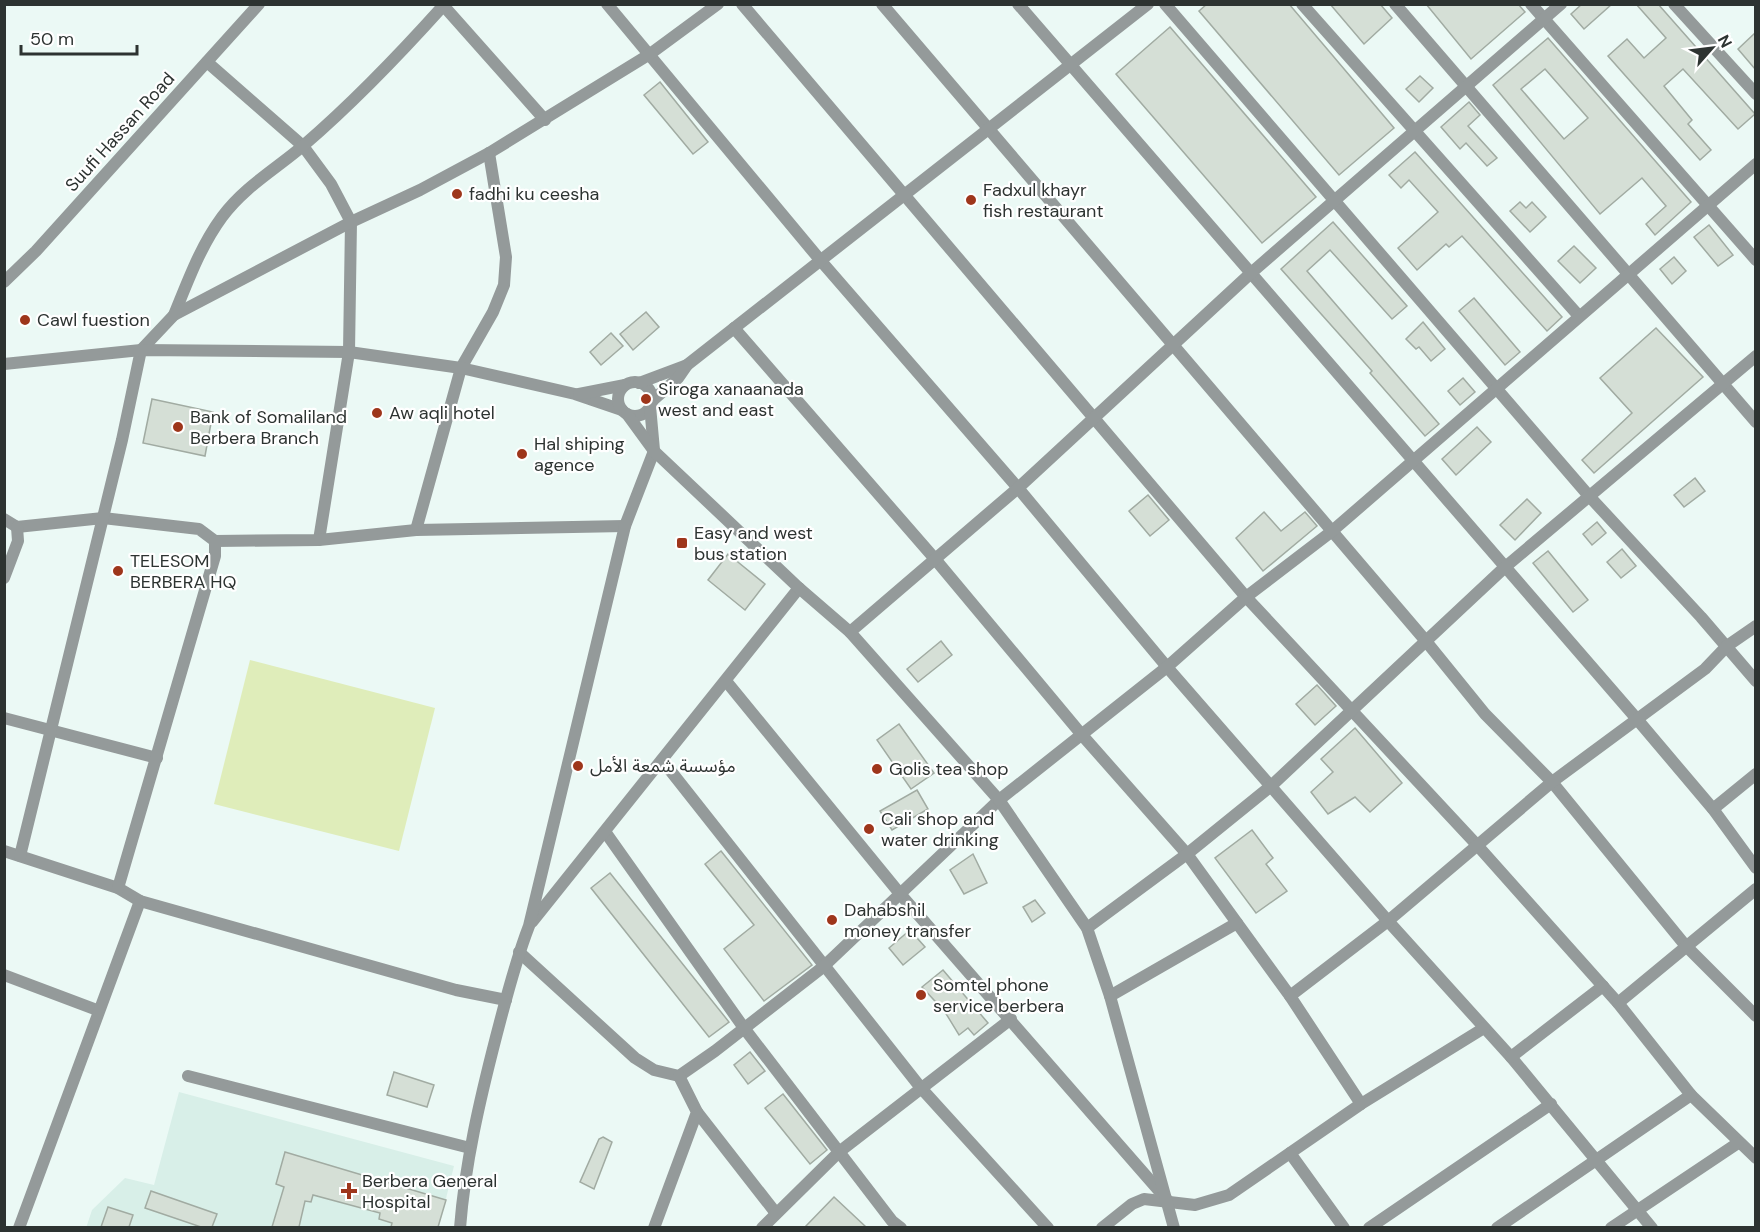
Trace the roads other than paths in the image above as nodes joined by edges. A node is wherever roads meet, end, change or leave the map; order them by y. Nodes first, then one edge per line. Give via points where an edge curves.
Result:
1 (260, 4) edge
2 (607, 4) edge
3 (718, 4) edge
4 (742, 4) edge
5 (882, 4) edge
6 (1018, 4) edge
7 (1148, 4) edge
8 (1165, 4) edge
9 (1302, 4) edge
10 (1395, 4) edge
11 (1531, 4) edge
12 (1561, 4) edge
13 (1674, 4) edge
14 (443, 5) edge
15 (1544, 19) junction
16 (650, 54) junction
17 (207, 62) junction
18 (1070, 66) junction
19 (1466, 85) junction
20 (1755, 94) edge
21 (545, 120) junction
22 (989, 129) junction
23 (1416, 130) junction
24 (303, 146) junction
25 (489, 153) junction
26 (1755, 164) edge
27 (905, 195) junction
28 (1335, 199) junction
29 (1709, 205) junction
30 (351, 222) junction
31 (1755, 260) edge
32 (820, 261) junction
33 (1251, 273) junction
34 (1627, 273) junction
35 (4, 282) edge
36 (174, 315) junction
37 (1578, 315) junction
38 (734, 328) junction
39 (1174, 345) junction
40 (141, 350) junction
41 (349, 352) junction
42 (1755, 356) edge
43 (4, 364) edge
44 (687, 365) junction
45 (461, 368) junction
46 (639, 383) junction
47 (1723, 384) junction
48 (625, 385) junction
49 (1497, 389) junction
50 (575, 394) junction
51 (651, 404) junction
52 (624, 412) junction
53 (1094, 419) junction
54 (1755, 422) edge
55 (654, 451) junction
56 (1412, 463) junction
57 (1018, 488) junction
58 (1589, 496) junction
59 (103, 518) junction
60 (4, 519) edge
61 (625, 526) junction
62 (16, 527) junction
63 (417, 530) junction
64 (1331, 532) junction
65 (319, 540) junction
66 (215, 541) junction
67 (935, 559) junction
68 (1504, 568) junction
69 (4, 578) edge
70 (799, 588) junction
71 (1246, 597) junction
72 (1755, 626) edge
73 (850, 632) junction
74 (1425, 640) junction
75 (1727, 646) junction
76 (1167, 667) junction
77 (726, 681) junction
78 (1755, 681) edge
79 (1350, 710) junction
80 (4, 718) edge
81 (1636, 718) junction
82 (51, 731) junction
83 (1082, 735) junction
84 (157, 758) junction
85 (662, 760) junction
86 (1755, 774) edge
87 (1552, 782) junction
88 (1271, 786) junction
89 (999, 800) junction
90 (1713, 809) junction
91 (606, 833) junction
92 (1477, 845) junction
93 (4, 851) edge
94 (1187, 854) junction
95 (20, 856) junction
96 (1755, 868) edge
97 (118, 888) junction
98 (1755, 889) edge
99 (901, 895) junction
100 (140, 901) junction
101 (1388, 921) junction
102 (1237, 923) junction
103 (529, 926) junction
104 (1087, 928) junction
105 (1685, 945) junction
106 (519, 952) junction
107 (823, 966) junction
108 (4, 975) edge
109 (1603, 986) junction
110 (1110, 996) junction
111 (1290, 996) junction
112 (506, 1000) junction
113 (1618, 1003) junction
114 (97, 1010) junction
115 (1755, 1016) edge
116 (1011, 1019) junction
117 (744, 1028) junction
118 (1485, 1028) junction
119 (1511, 1057) junction
120 (188, 1076) dead end
121 (679, 1076) junction
122 (921, 1088) junction
123 (1691, 1095) junction
124 (1361, 1104) junction
125 (1551, 1104) junction
126 (697, 1112) junction
127 (1738, 1143) junction
128 (470, 1148) junction
129 (839, 1152) junction
130 (1290, 1153) junction
131 (1597, 1158) junction
132 (1755, 1158) edge
133 (1168, 1202) junction
134 (1636, 1210) junction
135 (775, 1212) junction
136 (464, 1226) edge
137 (19, 1227) edge
138 (654, 1227) edge
139 (762, 1227) edge
140 (901, 1227) edge
141 (1048, 1227) edge
142 (1102, 1227) edge
143 (1174, 1227) edge
144 (1344, 1227) edge
145 (1369, 1227) edge
146 (1497, 1227) edge
147 (1611, 1227) edge
148 (1652, 1227) edge

1 - 17 street, Suufi Hassan Road
2 - 16 street
3 - 16 street
4 - 27 street
5 - 22 street
6 - 18 street
7 - 18 street
8 - 28 street
9 - 23 street
10 - 19 street
11 - 15 street
12 - 15 street
13 - 20 street
14 - 21 street
14 - 24 street via 388,66
15 - 19 street
15 - 29 street
16 - 21 street
16 - 32 street
17 - 24 street
17 - 35 street, Suufi Hassan Road
18 - 22 street
18 - 33 street
19 - 23 street
19 - 34 street
21 - 25 street
22 - 27 street
22 - 39 street
23 - 28 street
23 - 37 street
24 - 30 street via 331,184
24 - 36 street via 243,192 222,217 197,259
25 - 30 street
25 - 45 street via 506,257 504,285
26 - 29 street
27 - 32 street
27 - 53 street
28 - 33 street
28 - 49 street
29 - 31 street
29 - 34 street
30 - 36 street
30 - 41 street
32 - 38 street
32 - 57 street
33 - 39 street
33 - 56 street
34 - 37 street
34 - 47 street
36 - 40 street
37 - 49 street
38 - 44 street
38 - 67 street
39 - 53 street
39 - 64 street
40 - 41 street
40 - 43 street
40 - 59 street
41 - 45 street
41 - 65 street
42 - 47 street
44 - 46 street
44 - 51 street
45 - 50 street
45 - 63 street
46 - 48 street
46 - 51 street via 650,392
47 - 54 street
47 - 58 street
48 - 50 street
48 - 52 street via 618,394
49 - 56 street
49 - 58 street
50 - 52 street
51 - 52 street via 643,414
51 - 55 street
52 - 55 street
53 - 57 street
53 - 71 street
55 - 61 street
55 - 70 street
56 - 64 street
56 - 68 street
57 - 67 street
57 - 76 street
58 - 68 street
58 - 75 street
59 - 62 street
59 - 66 street via 200,529
59 - 82 street
60 - 62 street
61 - 63 street
61 - 103 street
62 - 69 street via 18,541
63 - 65 street
64 - 71 street
64 - 74 street
65 - 66 street
66 - 84 street via 215,556
67 - 73 street
67 - 83 street
68 - 74 street
68 - 81 street
70 - 73 street
70 - 77 street
71 - 76 street
71 - 79 street
72 - 75 street
73 - 89 street
74 - 79 street
74 - 87 street via 1485,714
75 - 78 street
75 - 81 street via 1705,669
76 - 83 street
76 - 88 street
77 - 85 street
77 - 99 street
79 - 88 street
79 - 92 street
80 - 82 street
81 - 87 street
81 - 90 street
82 - 84 street
82 - 95 street
83 - 89 street
83 - 94 street
84 - 97 street
85 - 91 street
85 - 107 street
86 - 90 street
87 - 92 street
87 - 105 street
88 - 94 street
88 - 101 street
89 - 99 street
89 - 104 street
90 - 96 street
91 - 103 street
91 - 117 street
92 - 101 street
92 - 109 street
93 - 95 street
94 - 102 street
94 - 104 street
95 - 97 street
97 - 100 street
98 - 105 street
99 - 107 street
99 - 116 street
100 - 112 street via 456,990
100 - 114 street
101 - 111 street
101 - 118 street
102 - 110 street
102 - 111 street
103 - 106 street
104 - 110 street
105 - 113 street
105 - 115 street
106 - 112 street
106 - 121 street via 635,1058 654,1070
107 - 117 street
107 - 122 street
108 - 114 street
109 - 113 street
109 - 119 street
110 - 133 street
111 - 124 street
112 - 128 street
113 - 123 street
114 - 137 street
116 - 122 street
116 - 133 street
117 - 121 street
117 - 129 street
118 - 119 street
118 - 124 street
119 - 125 street
120 - 128 street
121 - 126 street
122 - 129 street
122 - 141 street
123 - 127 street
123 - 131 street
124 - 130 street
125 - 131 street
125 - 145 street
126 - 135 street
126 - 138 street
127 - 132 street
127 - 134 street
128 - 136 street
129 - 135 street
129 - 140 street via 892,1221
130 - 133 street via 1229,1195 1195,1205
130 - 144 street
131 - 134 street
131 - 146 street
133 - 142 street via 1144,1199
133 - 143 street
134 - 147 street
134 - 148 street
135 - 139 street

